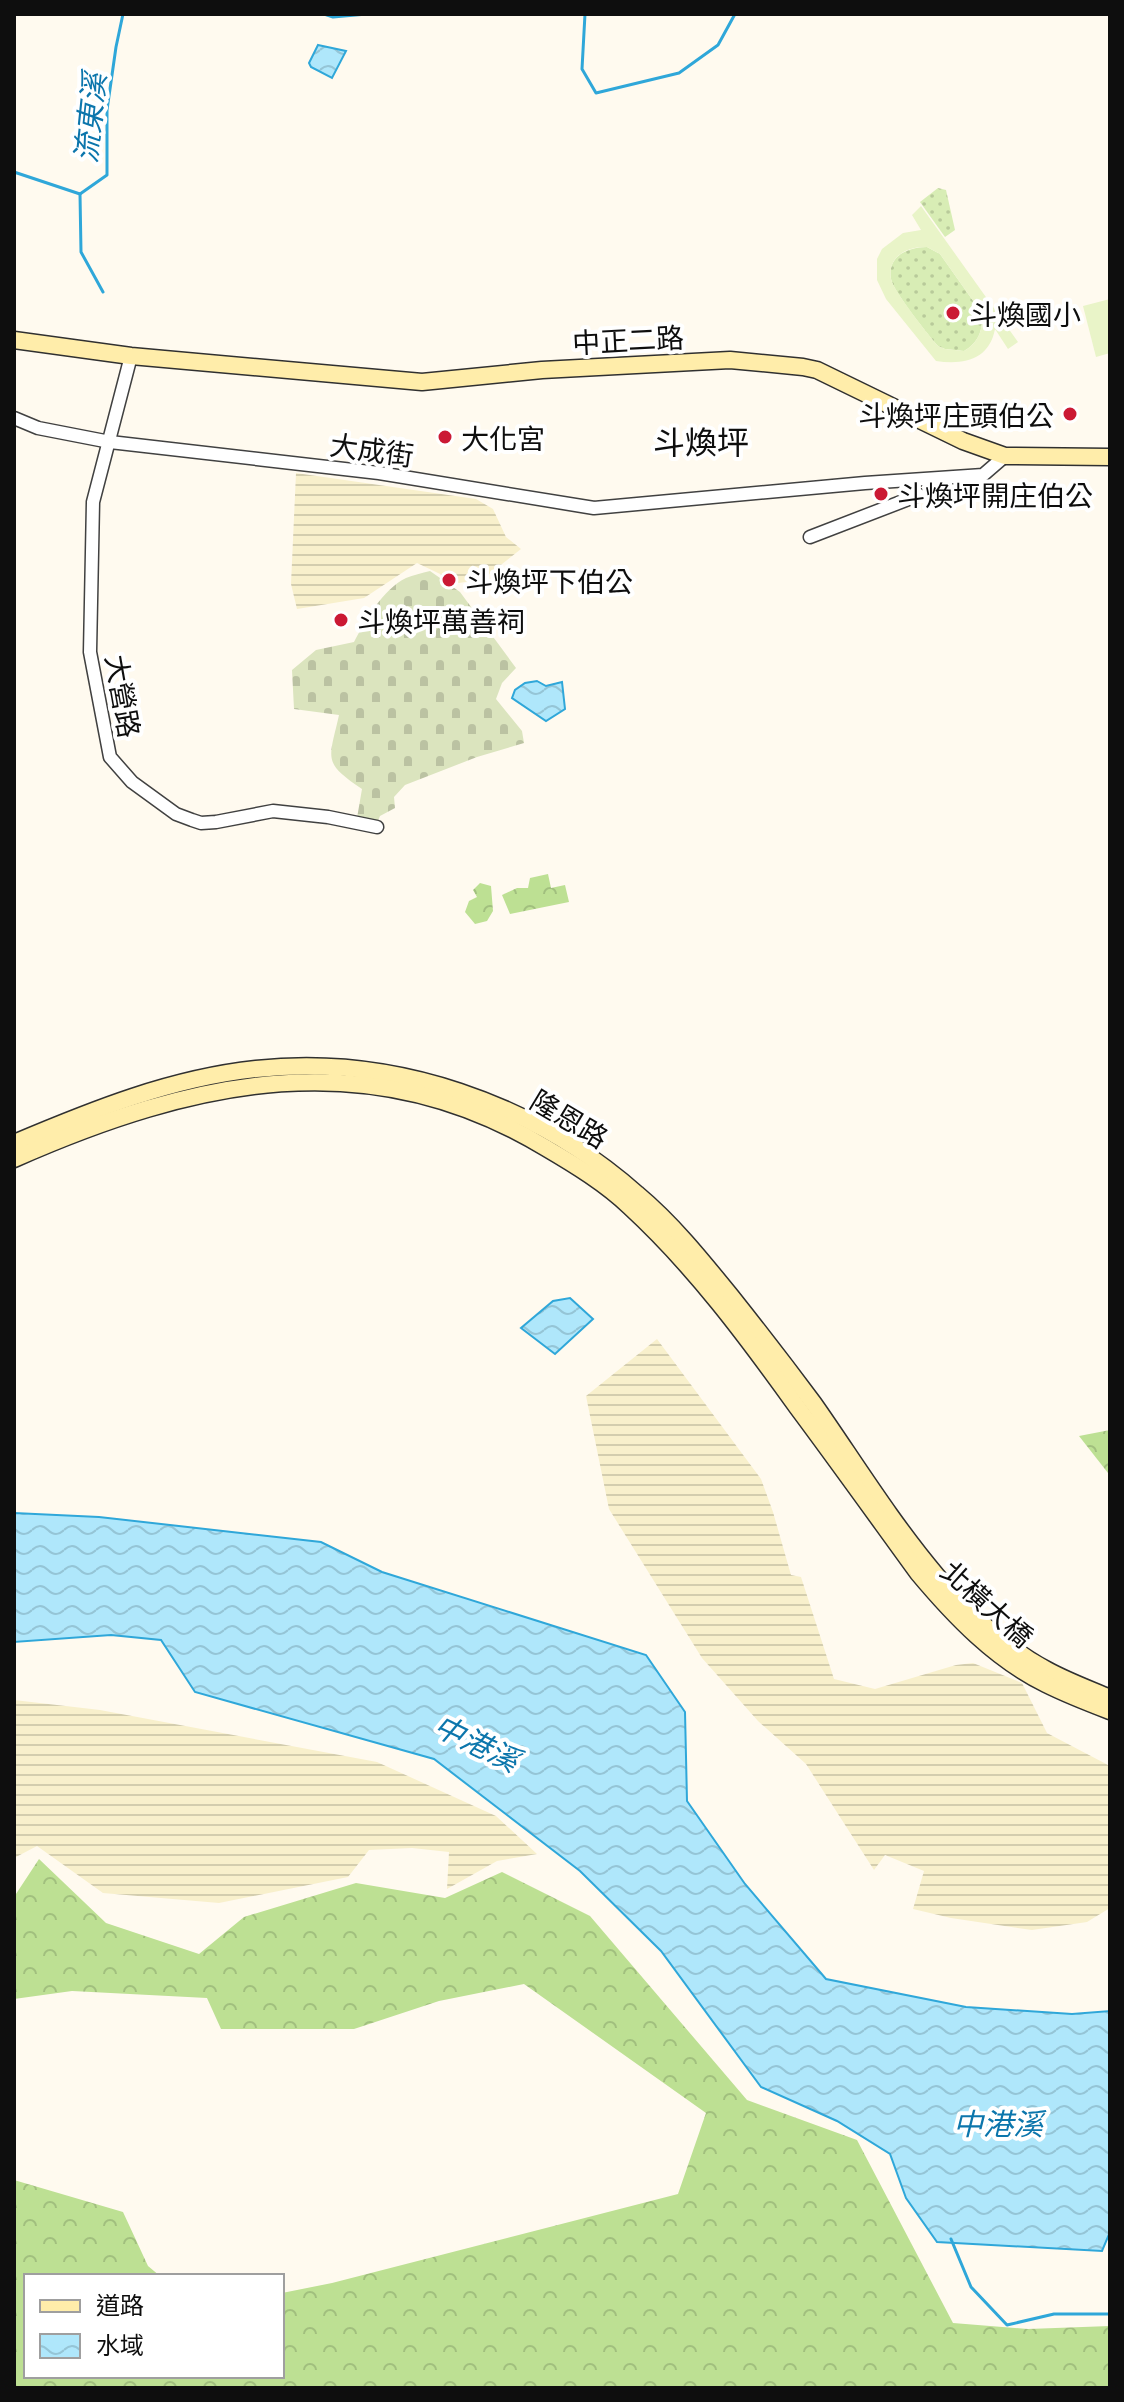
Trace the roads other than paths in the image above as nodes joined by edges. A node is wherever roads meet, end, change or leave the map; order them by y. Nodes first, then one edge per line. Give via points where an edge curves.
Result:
1 (14, 340) edge
2 (131, 356) junction
3 (14, 418) edge
4 (110, 442) junction
5 (1005, 456) junction
6 (1110, 457) edge
7 (919, 495) dead end
8 (810, 537) dead end
9 (377, 827) dead end
10 (14, 1143) edge
11 (14, 1159) edge
12 (688, 1255) junction
13 (923, 1569) junction
14 (1110, 1698) edge
15 (1110, 1711) edge

1 - 2 main road, 中正二路
2 - 4 street, 大營路
2 - 5 main road, 中正二路 via 422,382 730,360 803,367
3 - 4 street, 大成街
4 - 5 street, 大成街 via 379,473 594,508 983,475
4 - 9 street, 大營路 via 93,502 90,652 110,757 132,782 176,814 201,823 273,811
5 - 6 main road, 中正二路
7 - 8 street
10 - 12 main road, 隆恩路 via 136,1095 198,1079 257,1069 371,1070 428,1081 487,1101 577,1148 637,1194
11 - 12 main road, 隆恩路 via 141,1109 200,1094 258,1084 369,1085 424,1094 525,1135 628,1205
12 - 13 main road, 隆恩路
13 - 14 main road, 北橫大橋 via 1000,1638 1046,1670
13 - 15 main road, 北橫大橋 via 944,1604 992,1649 1044,1684

